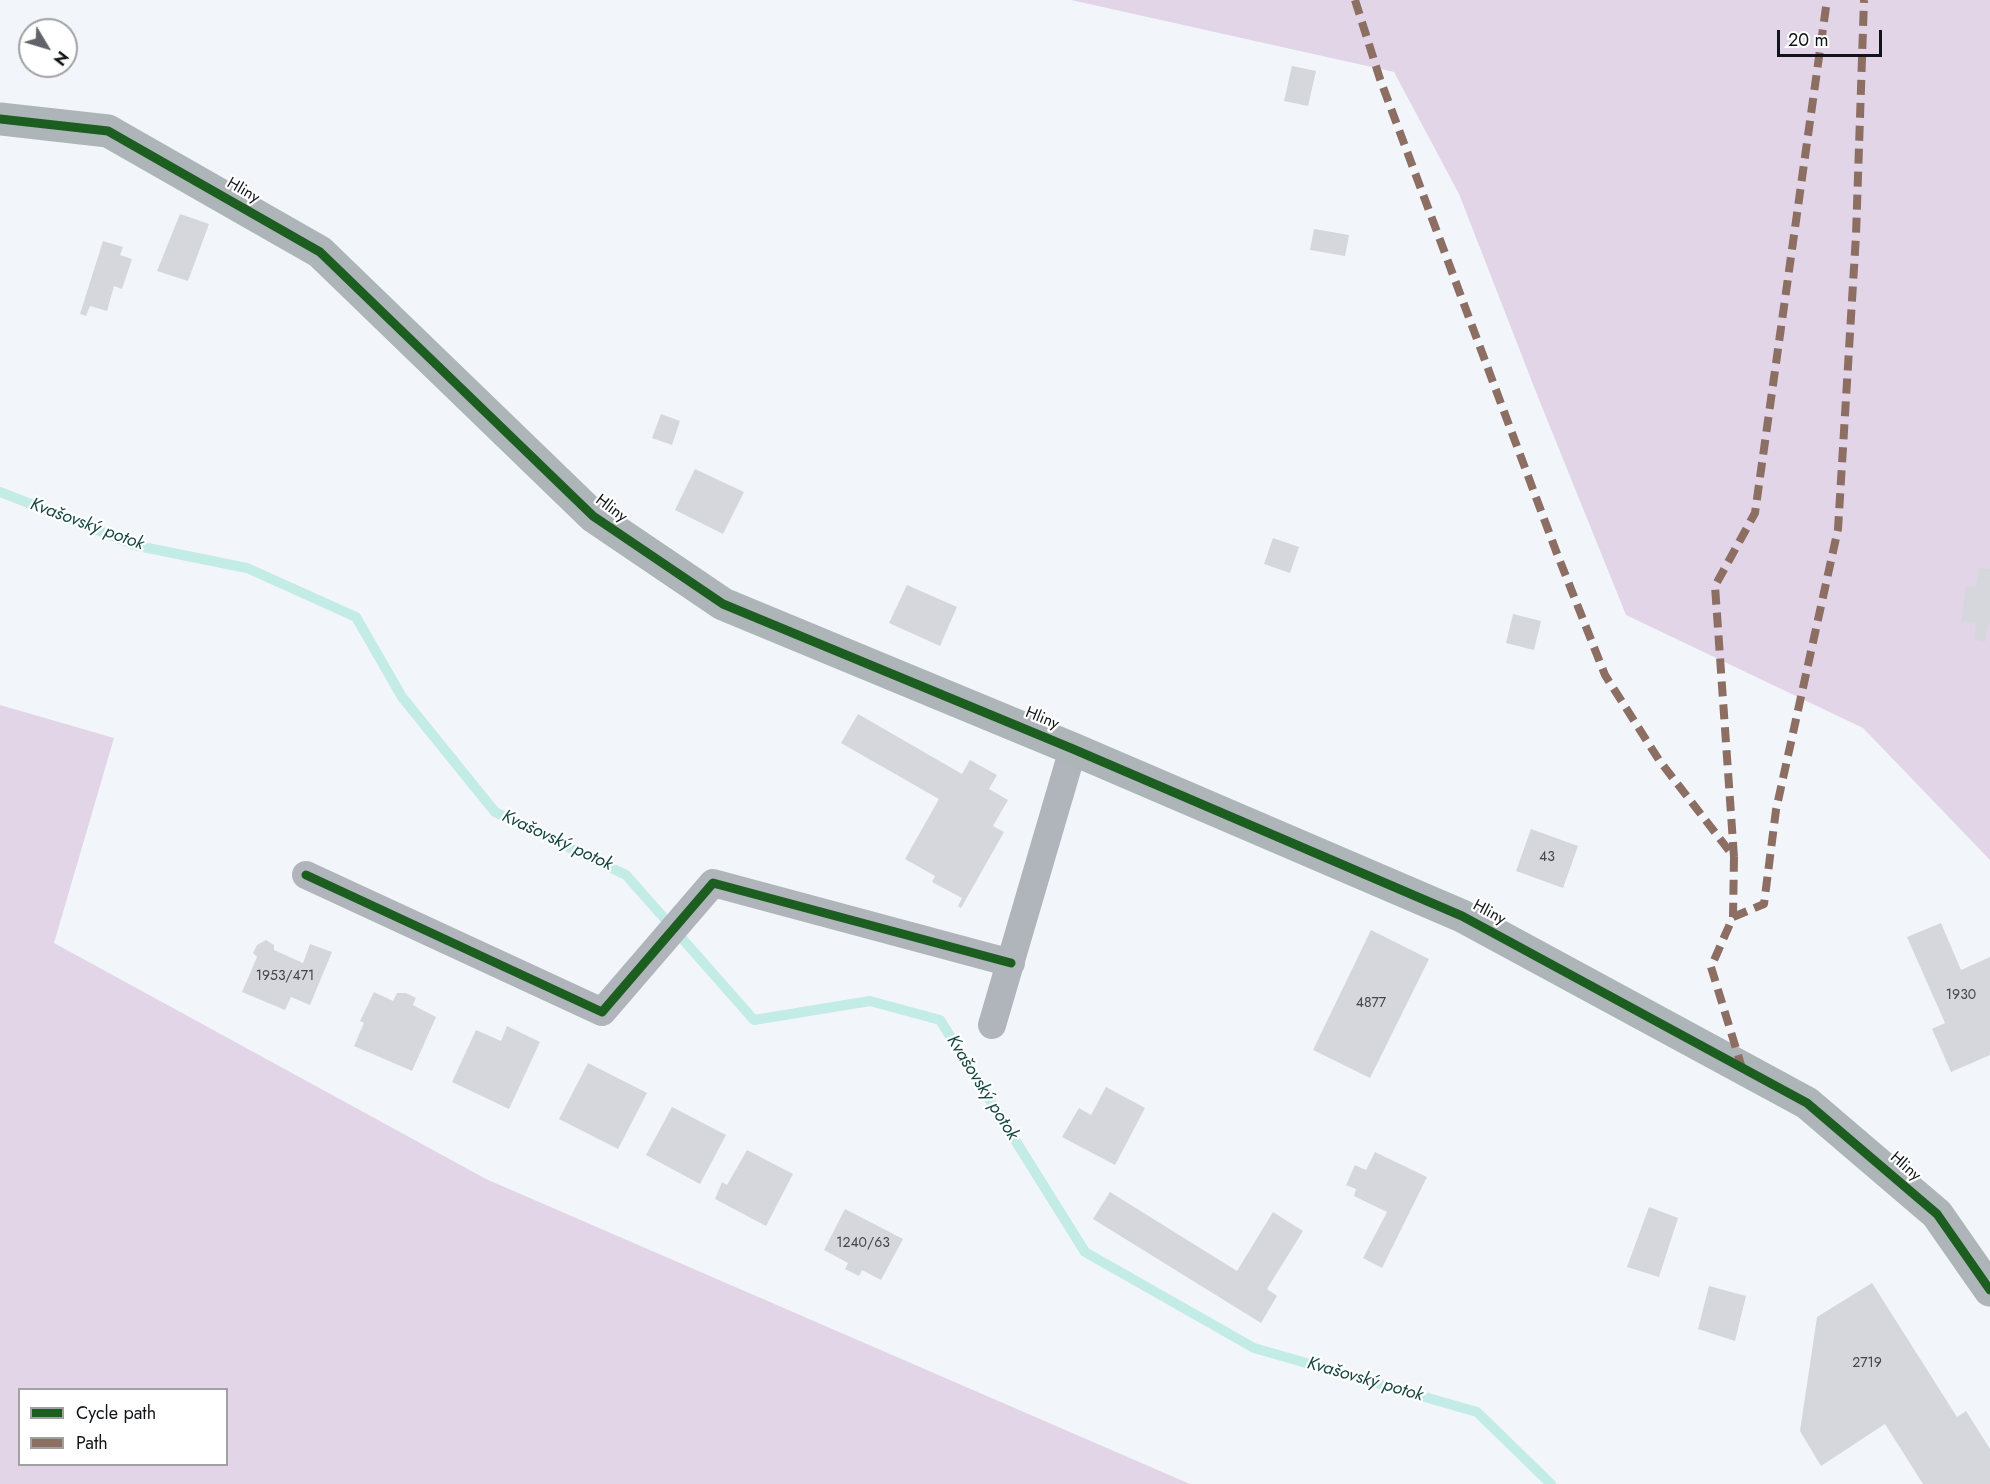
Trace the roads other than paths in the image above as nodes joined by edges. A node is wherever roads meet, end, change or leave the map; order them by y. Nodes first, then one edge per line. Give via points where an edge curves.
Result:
1 (0, 119) edge
2 (1073, 749) junction
3 (306, 875) dead end
4 (1011, 963) junction
5 (992, 1025) dead end
6 (1990, 1290) edge

1 - 2 street, Hliny via 108,131 320,252 593,516 723,604
2 - 4 street
2 - 6 street, Hliny via 1462,915 1806,1103 1937,1214
3 - 4 street via 602,1012 713,883
4 - 5 street

